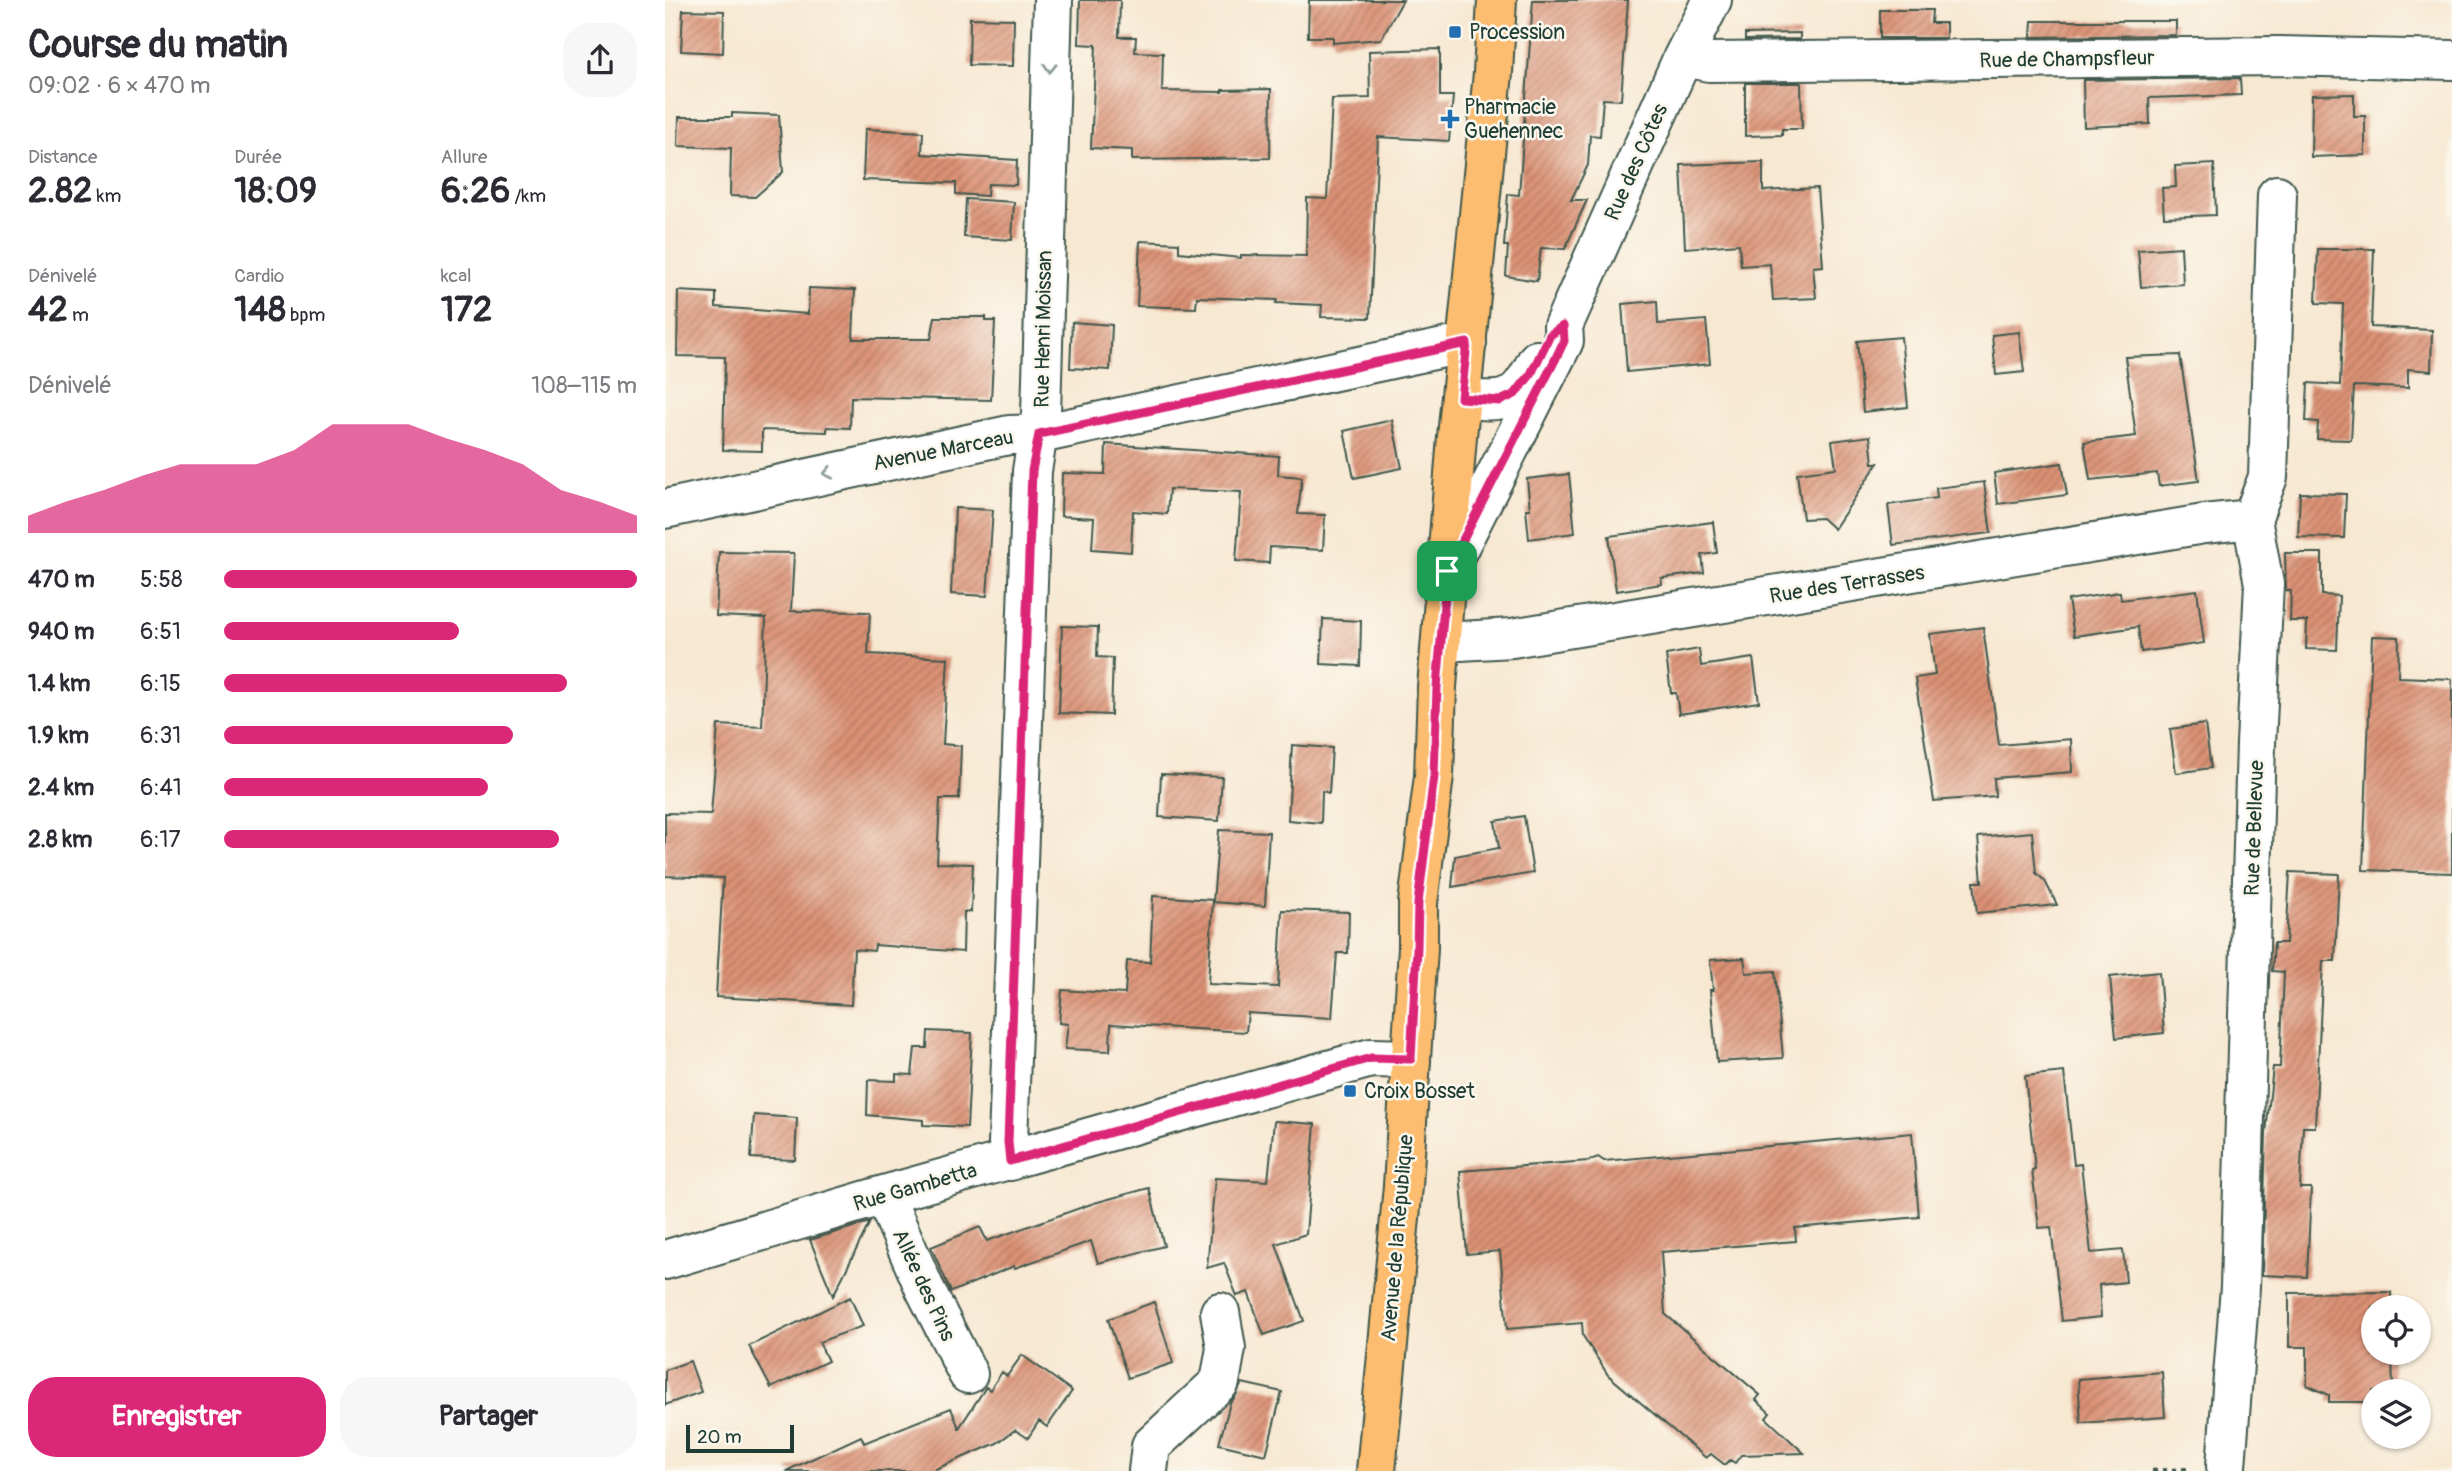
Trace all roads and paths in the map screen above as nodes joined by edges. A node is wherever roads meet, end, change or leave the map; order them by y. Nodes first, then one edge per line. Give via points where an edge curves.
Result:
1 (1053, 0) edge
2 (1497, 0) edge
3 (1712, 0) edge
4 (1683, 57) junction
5 (2452, 60) edge
6 (2277, 195) dead end
7 (1563, 326) junction
8 (1467, 343) junction
9 (1461, 398) junction
10 (1039, 434) junction
11 (1516, 436) junction
12 (1457, 437) junction
13 (665, 509) edge
14 (2252, 519) junction
15 (1447, 571) junction
16 (1443, 642) junction
17 (1411, 1059) junction
18 (1010, 1161) junction
19 (884, 1195) junction
20 (665, 1260) edge
21 (1220, 1312) dead end
22 (968, 1374) dead end
23 (2226, 1466) dead end
24 (1148, 1471) edge
25 (1376, 1471) edge

1 -> 10 street, Rue Henri Moissan
2 - 8 main road, Avenue de la République
3 - 4 street, Rue des Côtes
4 - 5 street, Rue de Champsfleur via 1709,62 2279,56
4 - 7 street, Rue des Côtes
6 - 14 street via 2268,477
7 - 9 street, Rue des Côtes via 1550,335 1531,374 1515,394 1500,401
7 - 11 street, Rue des Côtes via 1564,341
8 - 9 main road, Avenue de la République
8 - 10 street, Avenue Marceau
9 - 12 main road, Avenue de la République
10 -> 13 street, Avenue Marceau via 1009,435
10 - 18 street, Rue Henri Moissan via 1032,471
11 - 12 street via 1497,446 1479,447
11 - 15 street, Rue des Côtes
12 - 15 main road, Avenue de la République
14 - 16 street, Rue des Terrasses via 1512,638
14 - 23 street, Rue de Bellevue via 2264,584 2240,1287
15 - 16 main road, Avenue de la République
16 - 17 main road, Avenue de la République via 1434,776 1418,903
17 - 18 street, Rue Gambetta via 1371,1058
17 - 25 main road, Avenue de la République
18 - 19 street, Rue Gambetta
19 - 20 street, Rue Gambetta
19 - 22 street, Allée des Pins
21 - 24 street via 1226,1349 1220,1382 1151,1446

